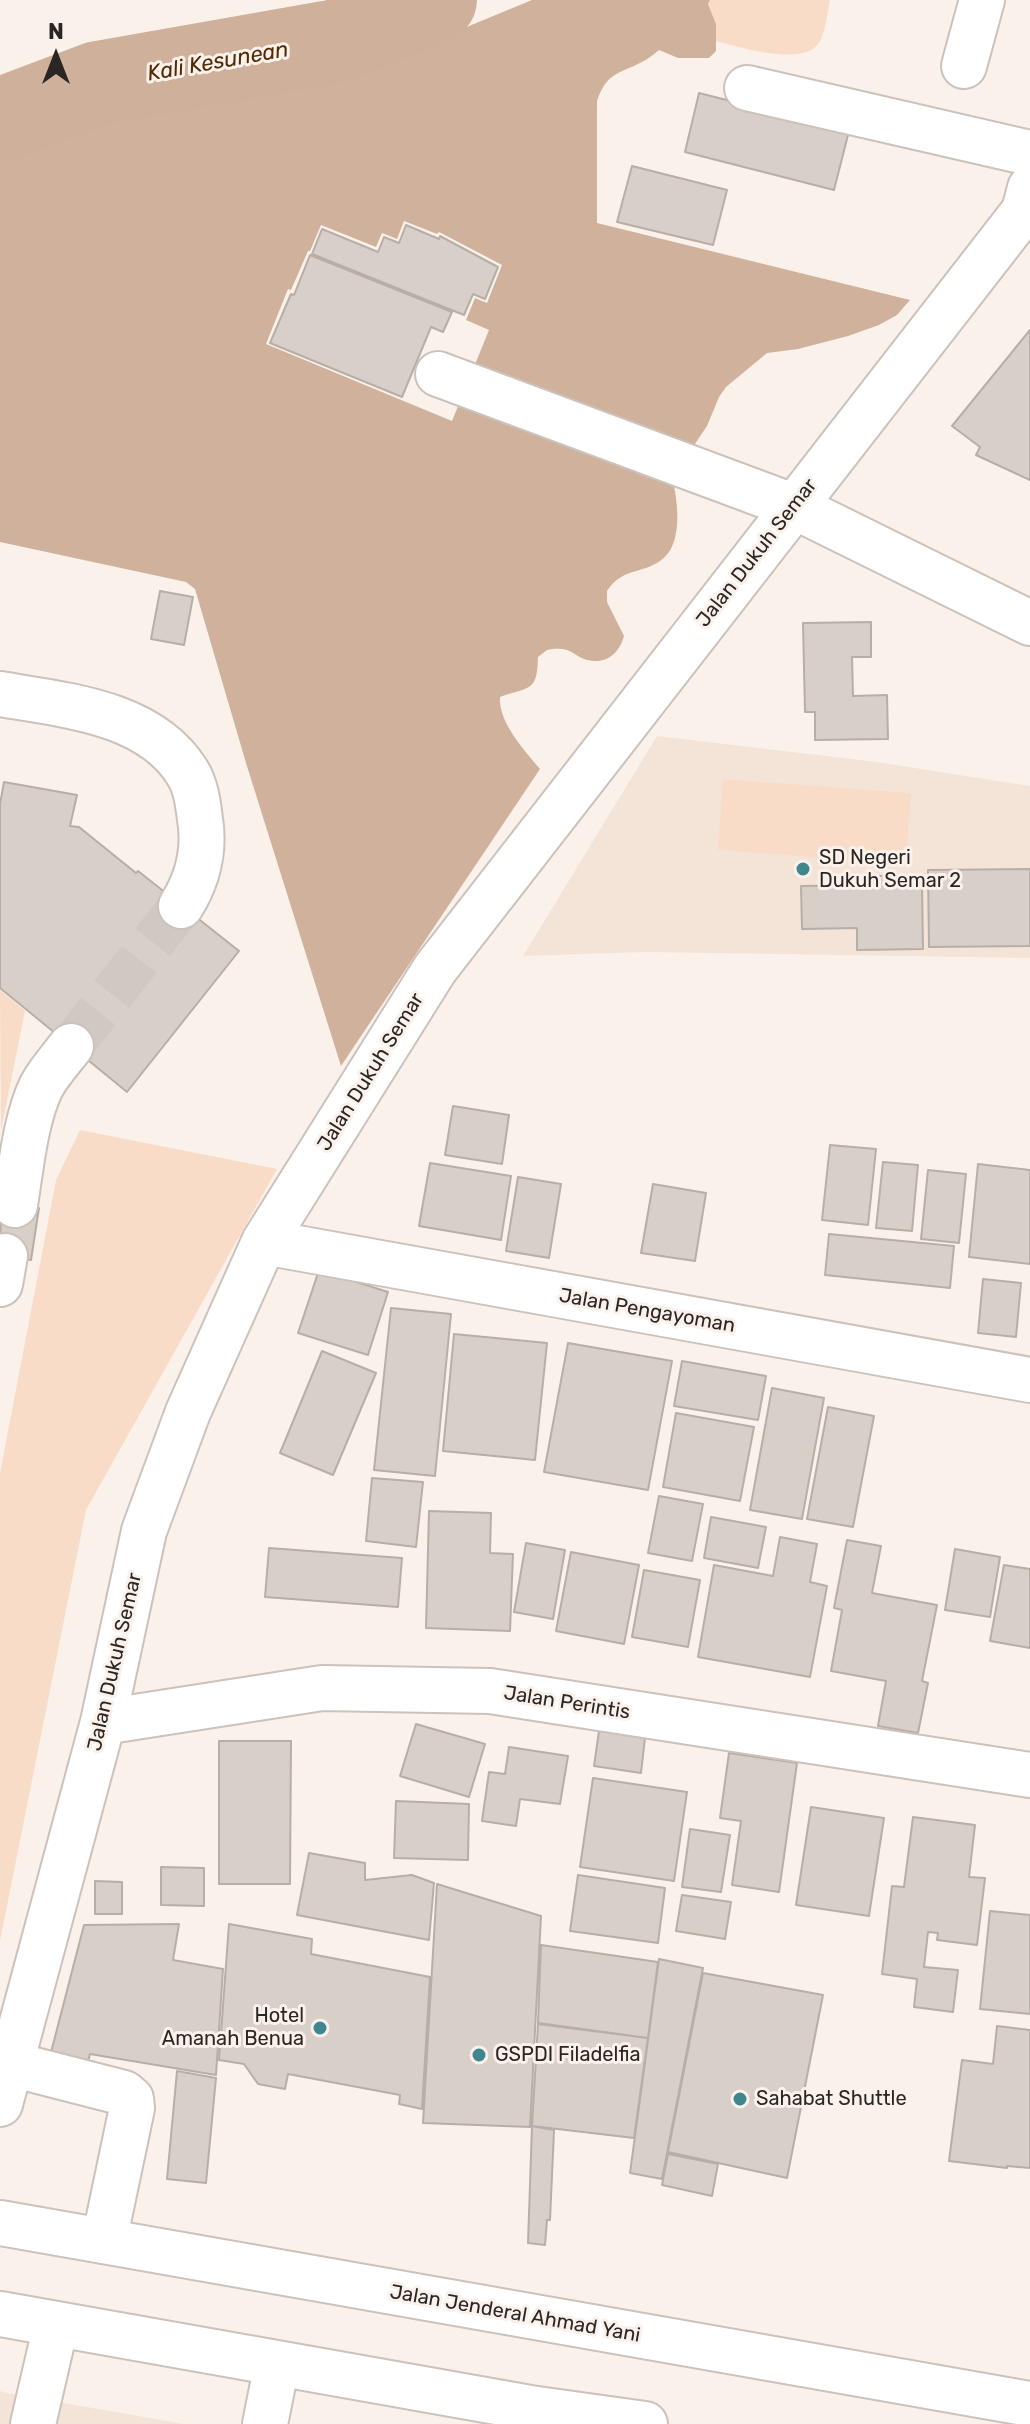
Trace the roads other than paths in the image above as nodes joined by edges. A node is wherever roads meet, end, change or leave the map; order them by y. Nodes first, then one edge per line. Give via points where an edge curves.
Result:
1 (982, 0) edge
2 (964, 66) dead end
3 (747, 88) dead end
4 (1030, 153) edge
5 (1028, 204) edge
6 (438, 374) dead end
7 (793, 506) junction
8 (1030, 623) edge
9 (0, 694) edge
10 (181, 906) tunnel mouth
11 (71, 1046) tunnel mouth
12 (15, 1205) dead end
13 (264, 1242) junction
14 (1030, 1380) edge
15 (103, 1722) junction
16 (1030, 1775) edge
17 (5, 2084) edge
18 (0, 2223) edge
19 (104, 2241) junction
20 (0, 2314) edge
21 (56, 2325) junction
22 (277, 2364) junction
23 (1030, 2404) edge
24 (529, 2416) edge
25 (33, 2424) edge
26 (265, 2424) edge
27 (645, 2424) edge

1 - 2 main road
3 - 4 main road
5 - 7 main road, Jalan Dukuh Semar
6 - 7 main road
7 - 8 main road
7 - 13 main road, Jalan Dukuh Semar via 435,969
9 - 10 main road via 110,717 148,735 175,757 193,785 203,846
11 - 12 main road via 37,1099
13 - 14 main road, Jalan Pengayoman
13 - 15 main road, Jalan Dukuh Semar via 188,1412 144,1531
15 - 16 main road, Jalan Perintis via 322,1688 490,1691
15 - 17 main road, Jalan Dukuh Semar
17 - 19 main road via 124,2093 131,2099
18 - 19 main road, Jalan Jenderal Ahmad Yani
19 - 23 main road, Jalan Jenderal Ahmad Yani
20 - 21 main road
21 - 22 main road
21 - 25 main road
22 - 24 main road
22 - 26 main road
24 - 27 main road

